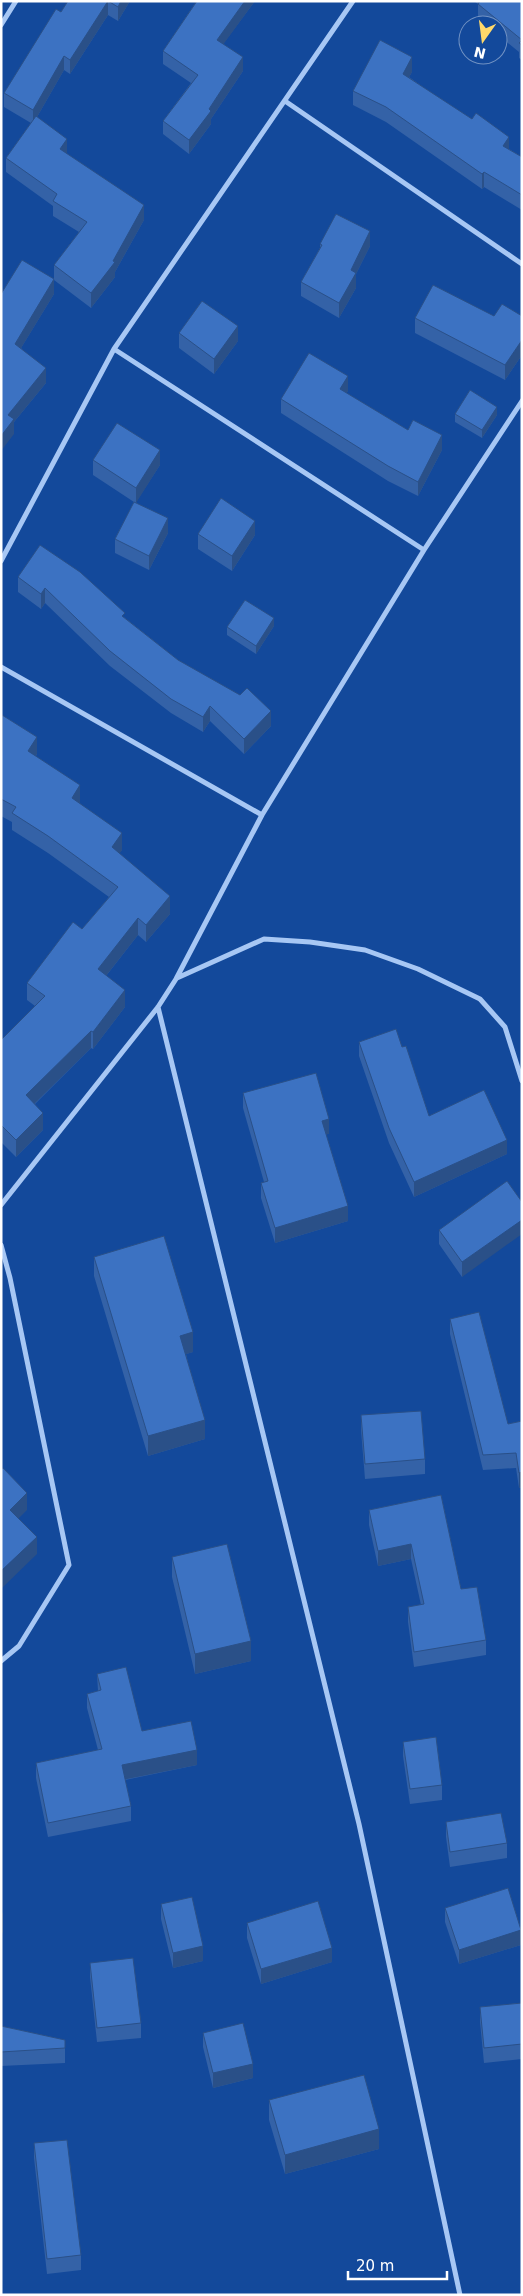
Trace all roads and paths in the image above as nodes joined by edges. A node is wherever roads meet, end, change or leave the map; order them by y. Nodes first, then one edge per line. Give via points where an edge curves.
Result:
1 (16, 1) edge
2 (354, 1) edge
3 (1, 25) edge
4 (285, 102) junction
5 (522, 264) edge
6 (114, 349) junction
7 (522, 401) edge
8 (424, 550) junction
9 (1, 562) edge
10 (1, 667) edge
11 (262, 815) junction
12 (176, 979) junction
13 (158, 1008) junction
14 (522, 1081) edge
15 (1, 1204) edge
16 (1, 1245) edge
17 (1, 1661) edge
18 (460, 2295) edge

1 - 3 street
2 - 4 street
4 - 5 street
4 - 6 street
6 - 8 street
6 - 9 street
7 - 8 street
8 - 11 street
10 - 11 street
11 - 12 street
12 - 13 street
12 - 14 street via 264,939 365,950 418,969 480,999 505,1027
13 - 15 street
13 - 18 street via 359,1824
16 - 17 street via 69,1565 19,1646

